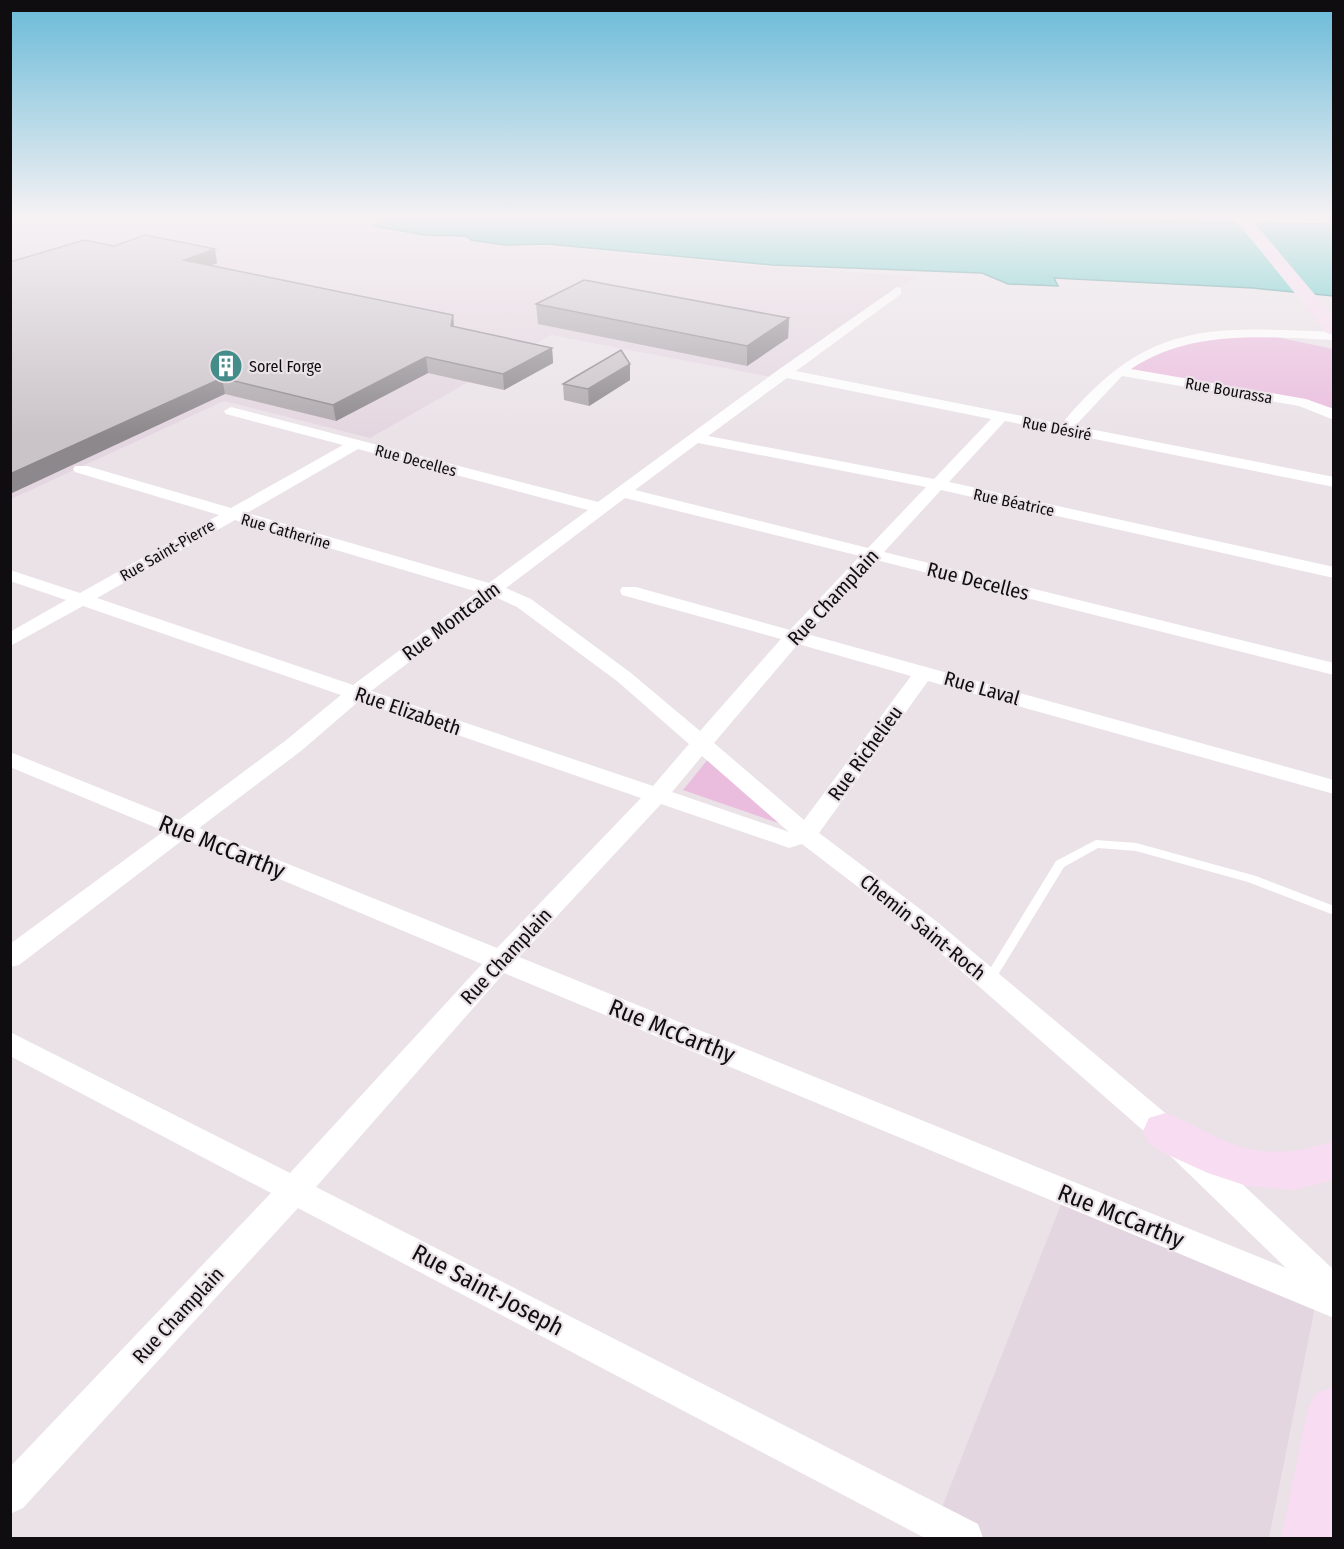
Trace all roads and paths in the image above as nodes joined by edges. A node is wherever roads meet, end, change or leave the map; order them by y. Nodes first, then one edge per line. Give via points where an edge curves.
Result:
1 (1302, 290) edge
2 (897, 291) dead end
3 (1334, 329) edge
4 (1334, 336) edge
5 (1121, 372) junction
6 (783, 373) junction
7 (231, 411) dead end
8 (1334, 416) edge
9 (1001, 417) junction
10 (1065, 429) junction
11 (694, 438) junction
12 (356, 444) junction
13 (81, 469) dead end
14 (1333, 482) edge
15 (939, 485) junction
16 (622, 492) junction
17 (601, 508) junction
18 (229, 515) junction
19 (873, 555) junction
20 (1334, 573) edge
21 (10, 576) edge
22 (491, 591) junction
23 (629, 591) dead end
24 (82, 600) junction
25 (794, 637) junction
26 (10, 640) edge
27 (1334, 669) edge
28 (924, 672) junction
29 (355, 693) junction
30 (702, 742) junction
31 (10, 759) edge
32 (1334, 787) edge
33 (656, 796) junction
34 (182, 831) junction
35 (806, 834) junction
36 (1334, 911) edge
37 (10, 958) edge
38 (500, 961) junction
39 (989, 980) junction
40 (10, 1043) edge
41 (1165, 1131) junction
42 (1334, 1159) edge
43 (294, 1190) junction
44 (1334, 1292) edge
45 (1334, 1303) edge
46 (1334, 1412) edge
47 (10, 1495) edge
48 (964, 1539) edge
49 (1308, 1539) edge

1 - 3 main road
2 - 6 street, Rue Montcalm
4 - 5 street via 1219,336 1150,352
5 - 8 street, Rue Bourassa via 1301,402
5 - 10 street via 1097,392
6 - 9 street, Rue Désiré
6 - 11 street, Rue Montcalm
7 - 12 street, Rue Decelles
9 - 10 street, Rue Désiré
9 - 15 street, Rue Champlain
10 - 14 street, Rue Désiré
11 - 15 street, Rue Béatrice
11 - 16 street, Rue Montcalm
12 - 17 street, Rue Decelles
12 - 18 street, Rue Saint-Pierre
13 - 18 street, Rue Catherine
15 - 19 street, Rue Champlain
15 - 20 street, Rue Béatrice
16 - 17 street, Rue Montcalm
16 - 19 street, Rue Decelles
17 - 22 street, Rue Montcalm
18 - 22 street, Rue Catherine
18 - 24 street, Rue Saint-Pierre
19 - 25 street, Rue Champlain
19 - 27 street, Rue Decelles
21 - 24 street, Rue Elizabeth
22 - 29 street, Rue Montcalm
22 - 30 street, Chemin Saint-Roch via 524,603 624,677
23 - 25 street, Rue Laval
24 - 26 street, Rue Saint-Pierre
24 - 29 street, Rue Elizabeth
25 - 28 street, Rue Laval
25 - 30 street, Rue Champlain
28 - 32 street, Rue Laval
28 - 35 street, Rue Richelieu
29 - 33 street, Rue Elizabeth
29 - 34 street, Rue Montcalm via 301,740
30 - 33 street, Rue Champlain
30 - 35 street, Chemin Saint-Roch
31 - 34 street, Rue McCarthy
33 - 35 street, Rue Elizabeth via 778,838 789,840
33 - 38 street, Rue Champlain
34 - 37 street, Rue Montcalm
34 - 38 street, Rue McCarthy
35 - 39 street, Chemin Saint-Roch
36 - 39 lane via 1252,879 1136,847 1096,844 1060,864
38 - 43 street, Rue Champlain
38 - 45 street, Rue McCarthy
39 - 41 street, Chemin Saint-Roch
40 - 43 street, Rue Saint-Joseph
41 - 42 main road via 1208,1156 1265,1169 1296,1171
41 - 44 street, Chemin Saint-Roch
43 - 47 street, Rue Champlain
43 - 48 street, Rue Saint-Joseph
46 - 49 main road

